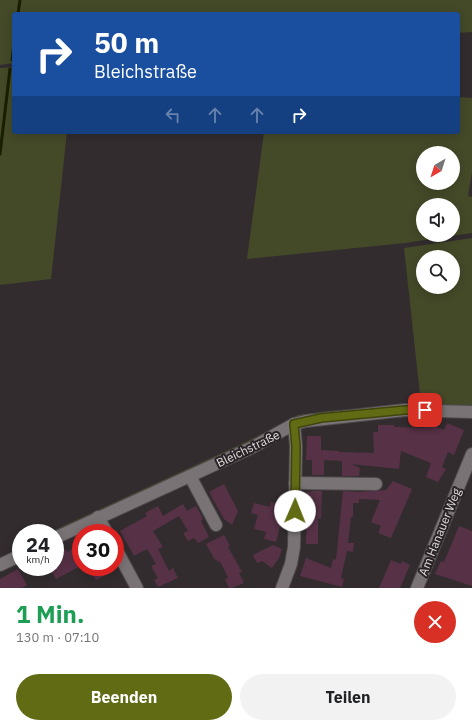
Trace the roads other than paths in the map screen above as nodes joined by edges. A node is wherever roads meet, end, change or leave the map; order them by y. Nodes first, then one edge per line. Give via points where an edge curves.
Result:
1 (472, 412) edge
2 (294, 424) junction
3 (472, 454) edge
4 (190, 476) junction
5 (296, 483) junction
6 (376, 484) dead end
7 (98, 517) junction
8 (102, 524) edge
9 (216, 525) dead end
10 (64, 534) edge
11 (12, 559) edge
12 (124, 564) edge
13 (0, 565) edge
14 (137, 588) edge
15 (282, 588) edge
16 (417, 588) edge

1 - 2 street, Bleichstraße via 405,410 321,418
2 - 4 street, Bleichstraße via 253,447
2 - 5 street
3 - 16 street, Am Hanauer Weg
4 - 7 street, Bleichstraße
4 - 9 street
5 - 6 street
5 - 15 street via 294,552
7 - 8 street
7 - 10 street, Bleichstraße
11 - 13 street
12 - 14 street

